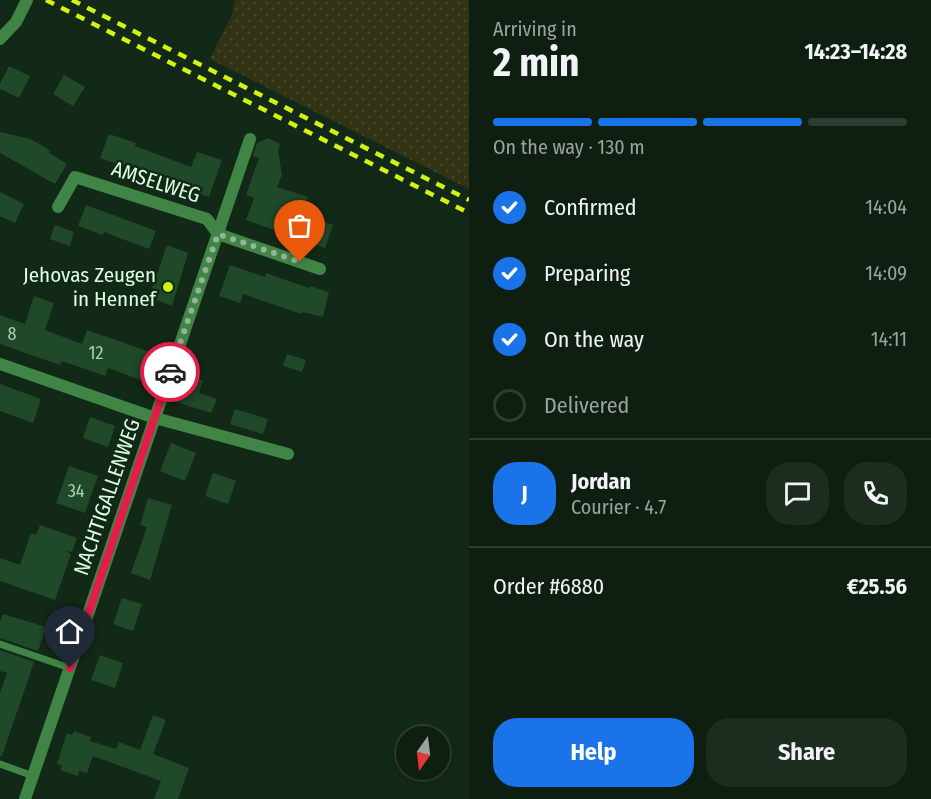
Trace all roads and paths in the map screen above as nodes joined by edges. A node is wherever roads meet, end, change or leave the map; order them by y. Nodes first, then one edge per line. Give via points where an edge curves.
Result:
1 (27, 0) edge
2 (0, 39) edge
3 (250, 139) dead end
4 (58, 207) dead end
5 (218, 234) junction
6 (320, 269) dead end
7 (0, 364) edge
8 (155, 418) junction
9 (288, 454) dead end
10 (0, 644) edge
11 (70, 668) junction
12 (0, 764) edge
13 (33, 776) junction
14 (25, 799) edge

1 - 2 street via 16,22
3 - 5 street, NACHTIGALLENWEG
4 - 5 street, AMSELWEG via 75,177 207,219
5 - 6 street, AMSELWEG
5 - 8 street, NACHTIGALLENWEG
7 - 8 street
8 - 9 street
8 - 11 street, NACHTIGALLENWEG
10 - 11 lane
11 - 13 street, NACHTIGALLENWEG
12 - 13 lane
13 - 14 street, NACHTIGALLENWEG

